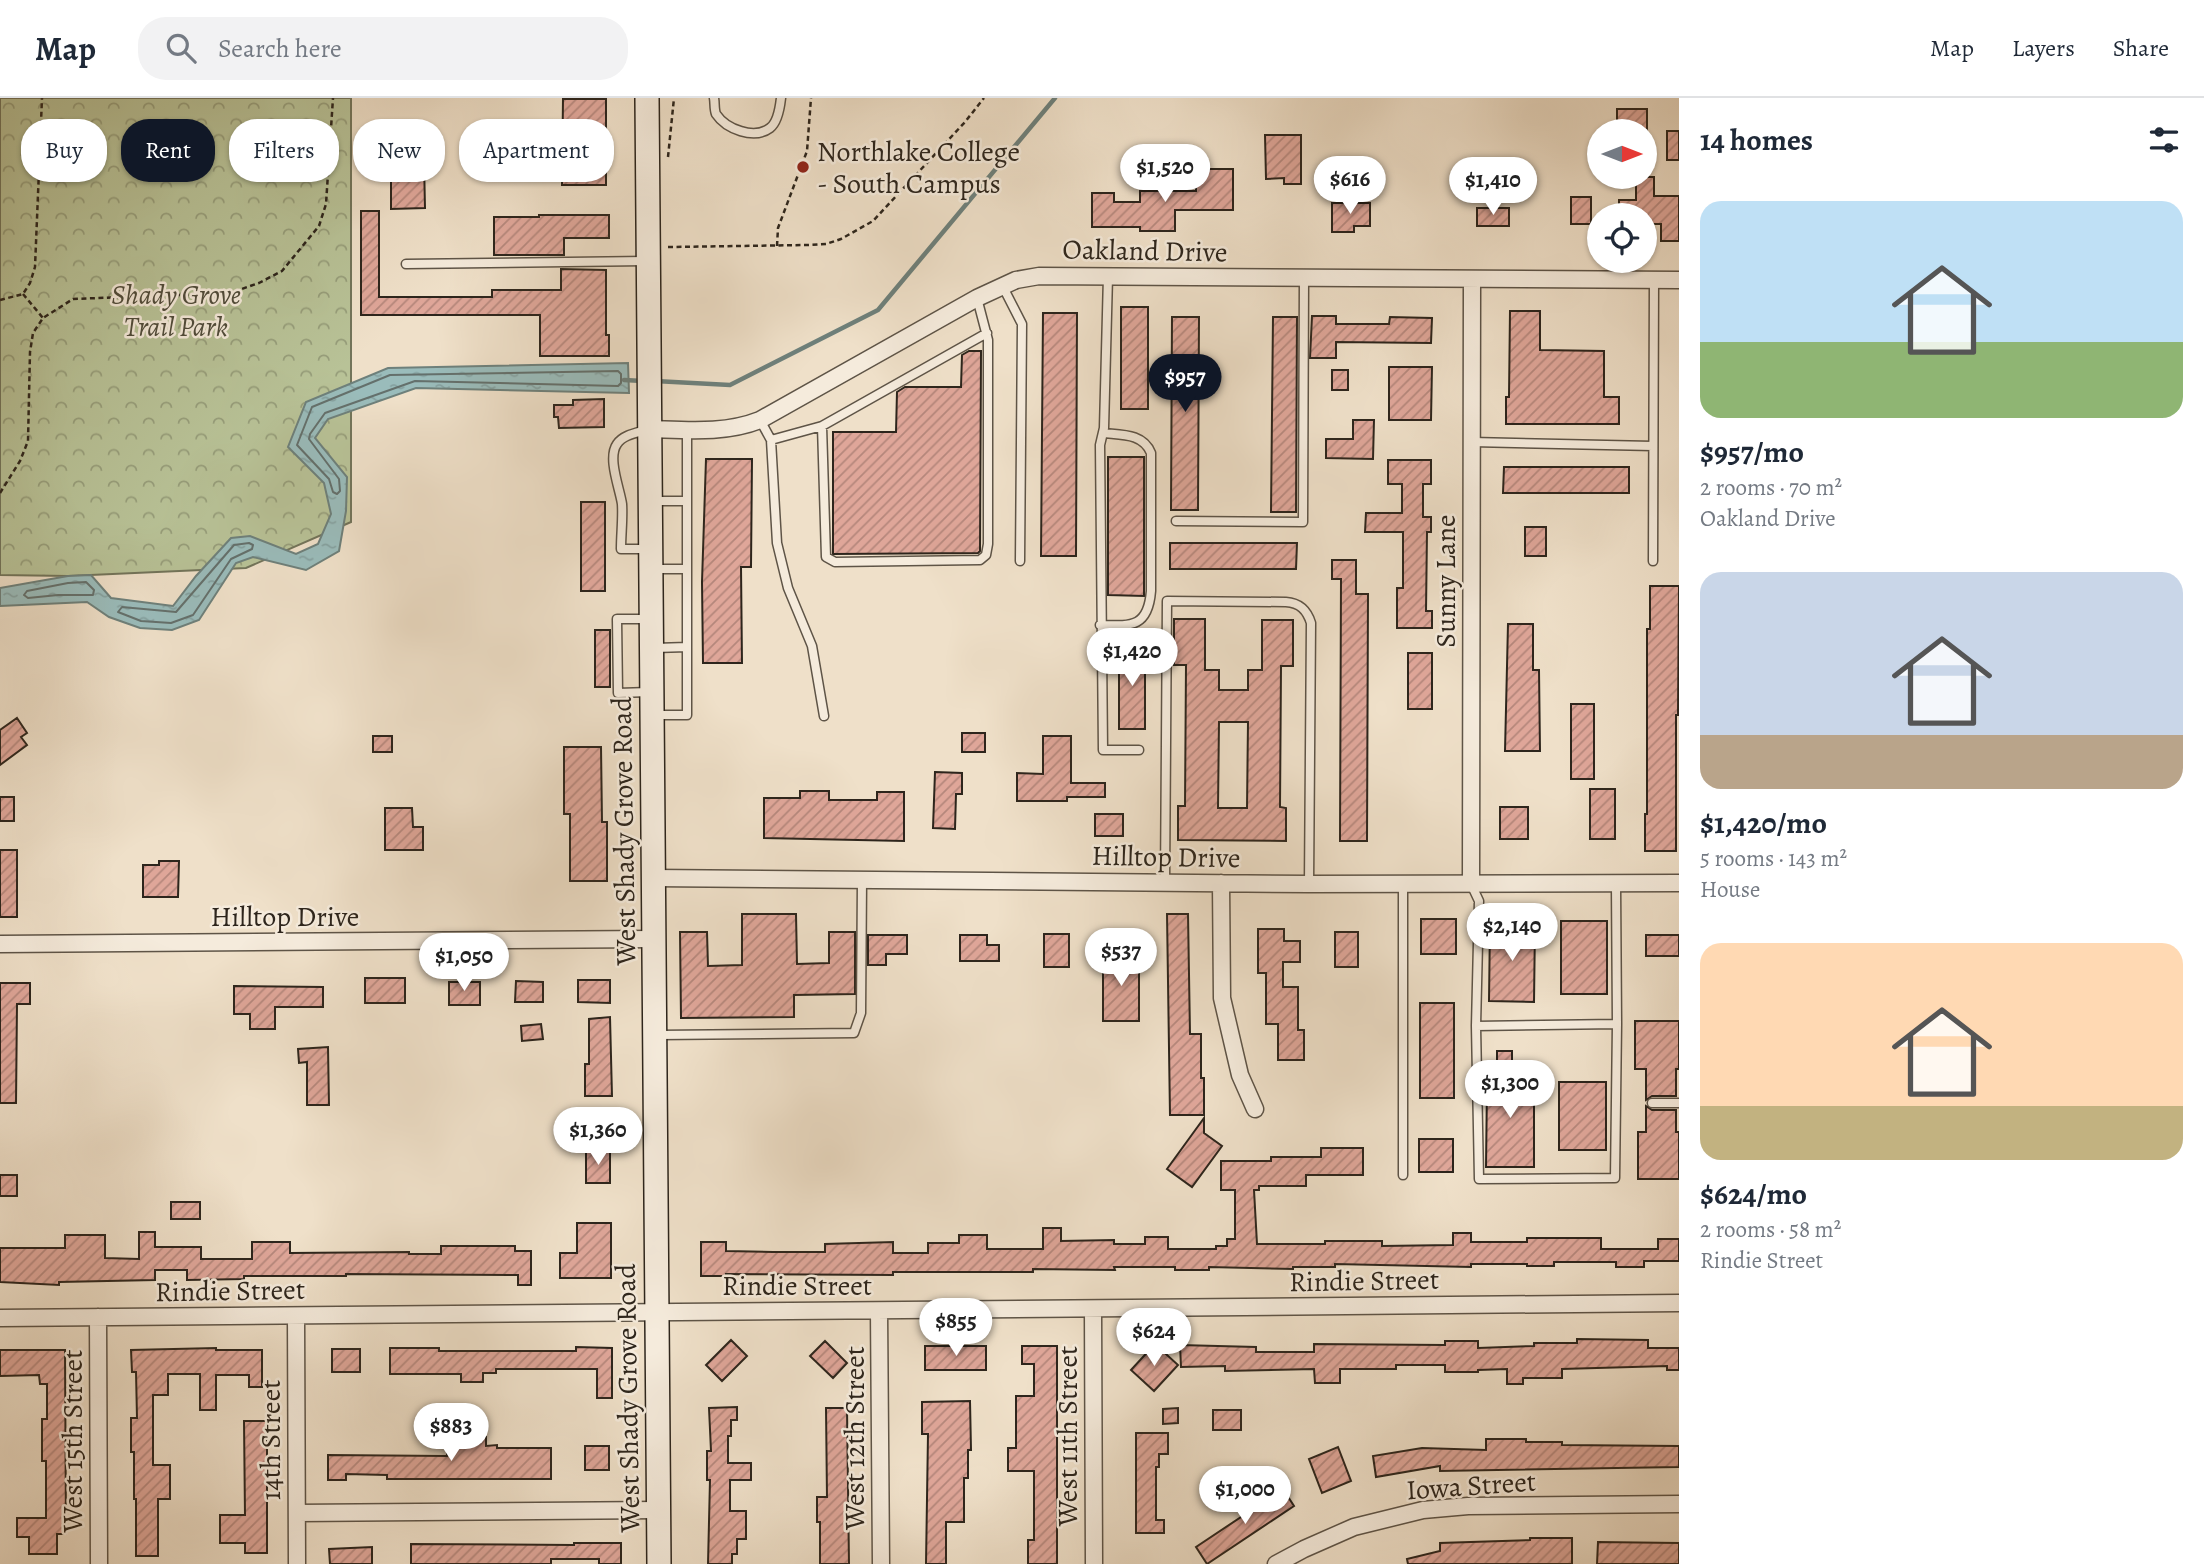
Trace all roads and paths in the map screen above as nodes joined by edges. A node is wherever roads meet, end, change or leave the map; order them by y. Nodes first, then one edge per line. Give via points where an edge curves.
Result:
1 (42, 98) edge
2 (333, 98) edge
3 (648, 98) edge
4 (674, 98) edge
5 (714, 98) edge
6 (781, 98) edge
7 (811, 98) edge
8 (984, 98) edge
9 (668, 157) dead end
10 (666, 241) dead end
11 (777, 246) junction
12 (649, 261) junction
13 (406, 264) dead end
14 (1108, 276) junction
15 (1304, 277) junction
16 (1472, 279) junction
17 (1654, 280) junction
18 (1679, 280) edge
19 (1002, 285) junction
20 (23, 294) junction
21 (977, 298) junction
22 (0, 300) edge
23 (43, 318) junction
24 (987, 333) junction
25 (760, 420) junction
26 (822, 426) junction
27 (649, 429) junction
28 (687, 430) junction
29 (1103, 433) junction
30 (771, 440) junction
31 (1472, 442) junction
32 (1653, 446) junction
33 (0, 493) edge
34 (649, 501) junction
35 (687, 501) junction
36 (1176, 521) dead end
37 (650, 559) junction
38 (1020, 561) dead end
39 (1653, 561) dead end
40 (687, 569) junction
41 (650, 619) junction
42 (1100, 625) junction
43 (687, 647) junction
44 (651, 648) junction
45 (651, 704) junction
46 (824, 716) dead end
47 (1139, 750) dead end
48 (653, 878) junction
49 (862, 880) junction
50 (1165, 883) junction
51 (1221, 883) junction
52 (1309, 884) junction
53 (1403, 884) junction
54 (1471, 884) junction
55 (1679, 884) edge
56 (1616, 885) junction
57 (654, 939) junction
58 (0, 944) edge
59 (1617, 1024) junction
60 (1476, 1026) junction
61 (654, 1035) junction
62 (1652, 1103) dead end
63 (1679, 1103) edge
64 (1255, 1109) dead end
65 (1403, 1175) dead end
66 (1679, 1303) edge
67 (1093, 1309) junction
68 (879, 1311) junction
69 (656, 1312) junction
70 (296, 1316) junction
71 (98, 1317) junction
72 (0, 1318) edge
73 (1679, 1504) edge
74 (658, 1510) junction
75 (297, 1513) junction
76 (99, 1564) edge
77 (297, 1564) edge
78 (659, 1564) edge
79 (881, 1564) edge
80 (1094, 1564) edge
81 (1276, 1564) edge

1 - 20 path via 35,267
2 - 23 path via 326,204 319,226 282,271 230,293 73,299
3 - 12 main road, West Shady Grove Road
4 - 9 path
5 - 6 lane via 715,112 726,125 744,132 769,129
7 - 11 path via 807,151 778,229
8 - 11 path via 873,221 826,244
10 - 11 path via 668,249
12 - 13 lane
12 - 27 main road, West Shady Grove Road
14 - 15 street, Oakland Drive
14 - 19 street, Oakland Drive via 1038,276
14 - 29 lane
15 - 16 street, Oakland Drive
15 - 36 lane via 1303,522
16 - 17 street, Oakland Drive
16 - 31 street, Sunny Lane
17 - 18 street, Oakland Drive
17 - 32 lane
19 - 21 street, Oakland Drive
19 - 38 lane via 1022,324
20 - 22 path
20 - 23 path
21 - 24 lane
21 - 25 street, Oakland Drive
23 - 33 path via 33,334 30,352 28,441
24 - 26 lane
24 - 26 lane via 988,544 980,560 835,562 827,557
25 - 28 street, Oakland Drive via 746,426
25 - 30 lane
26 - 30 lane
27 - 28 street, Oakland Drive
27 - 34 main road, West Shady Grove Road
27 - 37 lane via 630,434 613,451 622,504 621,549
28 - 35 lane
29 - 42 lane
29 - 42 lane via 1130,436 1148,446 1150,591 1145,616 1136,624
30 - 46 lane via 777,542 788,589 812,646
31 - 32 lane
31 - 54 street, Sunny Lane
32 - 39 lane
34 - 35 lane
34 - 37 main road, West Shady Grove Road
35 - 40 lane
37 - 40 lane
37 - 41 main road, West Shady Grove Road
40 - 43 lane
41 - 44 main road, West Shady Grove Road
41 - 45 lane via 617,619 617,632 618,692
42 - 47 lane via 1103,750
43 - 44 lane
43 - 45 lane via 687,715
44 - 45 main road, West Shady Grove Road
45 - 48 main road, West Shady Grove Road
48 - 49 street, Hilltop Drive
48 - 57 main road, West Shady Grove Road
49 - 50 street, Hilltop Drive
49 - 61 lane via 861,1013 854,1033
50 - 51 street, Hilltop Drive
50 - 52 lane via 1167,601 1295,603 1308,615
51 - 52 street, Hilltop Drive
51 - 64 street via 1222,998 1240,1076
52 - 53 street, Hilltop Drive
53 - 54 street, Hilltop Drive
53 - 65 lane
54 - 56 street, Hilltop Drive
54 - 60 lane via 1479,901
55 - 56 street, Hilltop Drive
56 - 59 lane
57 - 58 street, Hilltop Drive
57 - 61 main road, West Shady Grove Road
59 - 60 lane
59 - 60 lane via 1615,1178 1479,1179
61 - 69 main road, West Shady Grove Road
62 - 63 lane
66 - 67 street, Rindie Street
67 - 68 street, Rindie Street
67 - 80 street, West 11th Street
68 - 69 street, Rindie Street
68 - 79 street, West 12th Street
69 - 70 street, Rindie Street
69 - 74 main road, West Shady Grove Road
70 - 71 street, Rindie Street
70 - 75 street, 14th Street
71 - 72 street, Rindie Street
71 - 76 street, West 15th Street
73 - 81 street, Iowa Street via 1423,1510 1354,1527
74 - 75 street
74 - 78 main road, West Shady Grove Road
75 - 77 street, 14th Street

